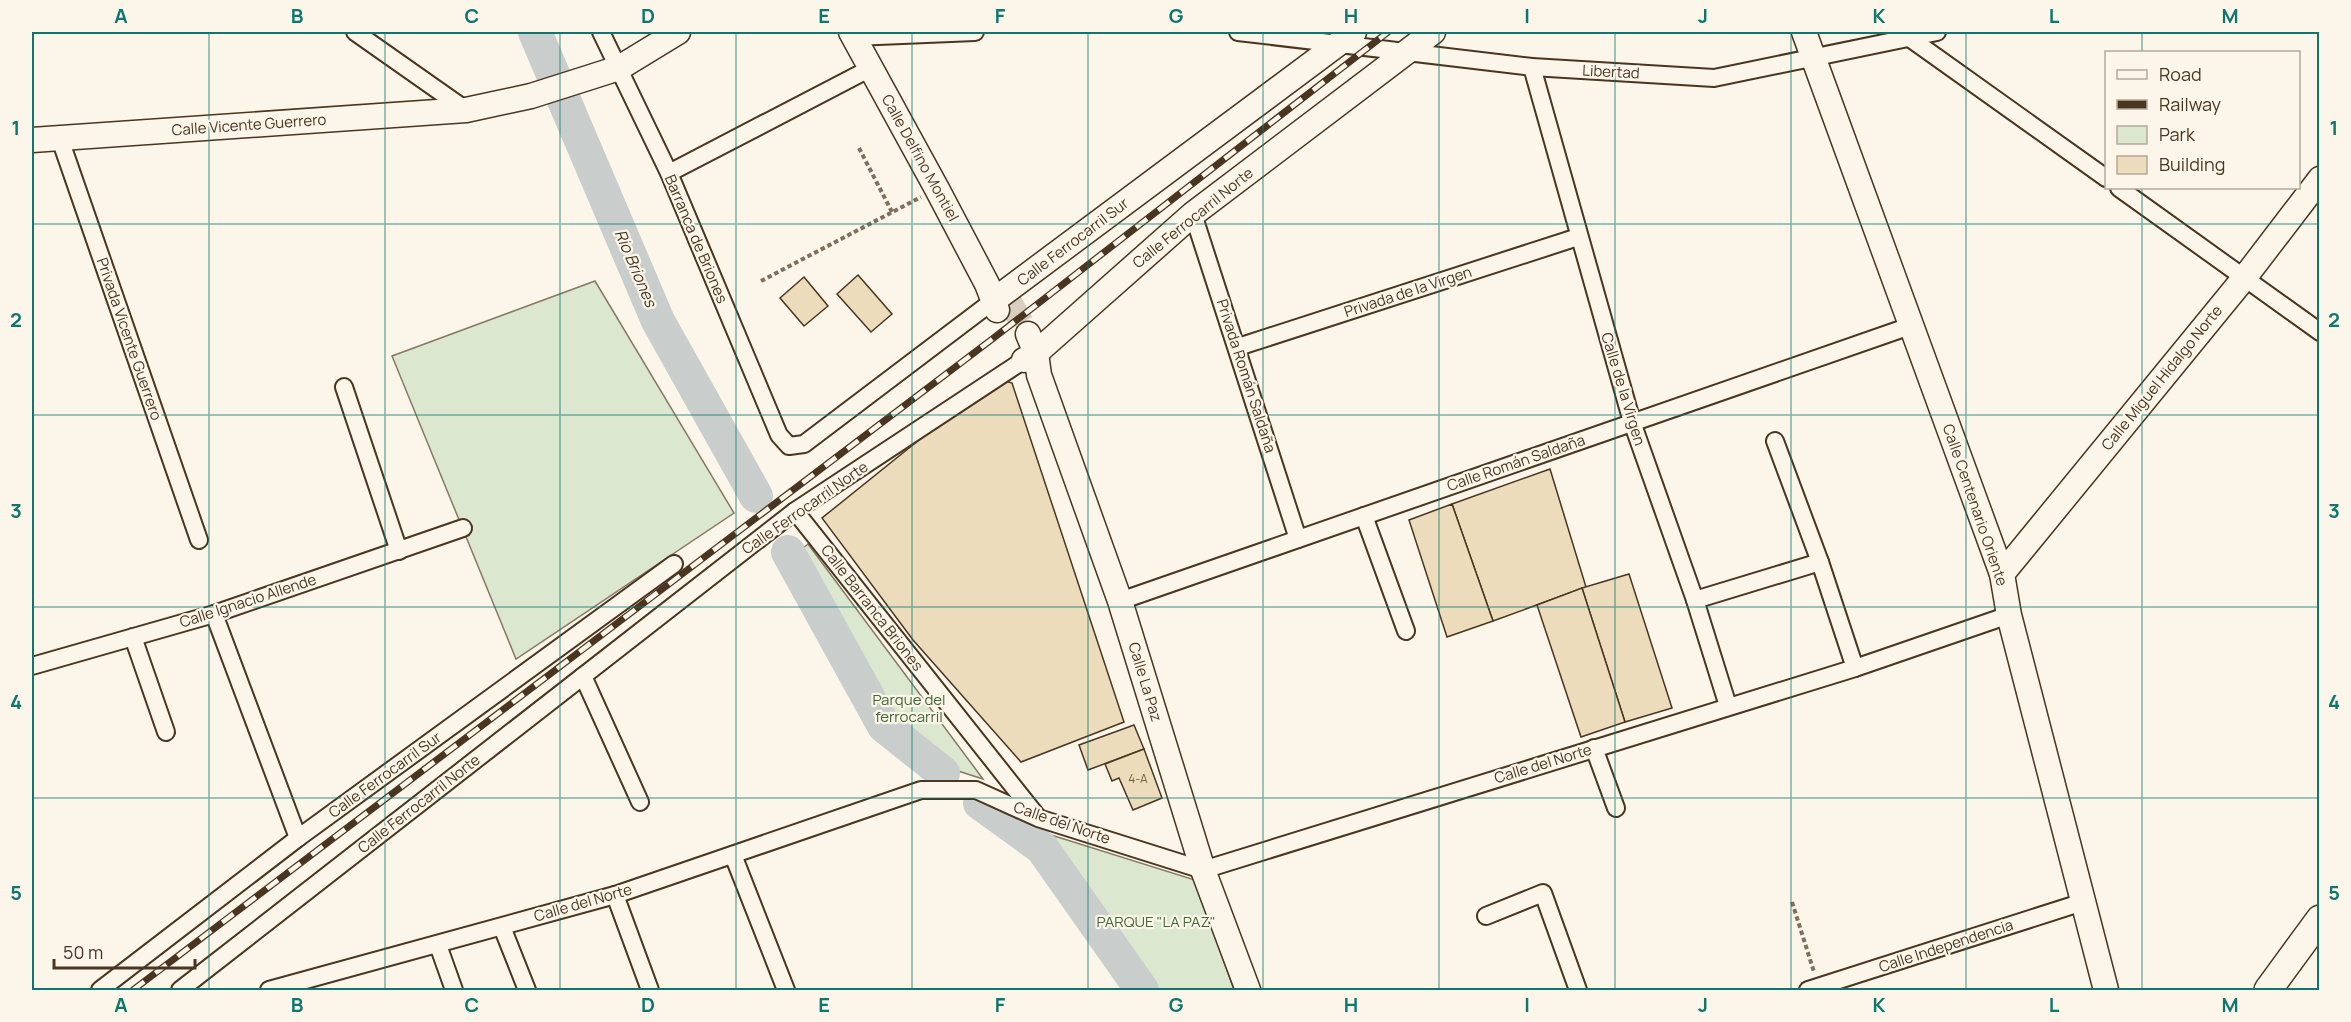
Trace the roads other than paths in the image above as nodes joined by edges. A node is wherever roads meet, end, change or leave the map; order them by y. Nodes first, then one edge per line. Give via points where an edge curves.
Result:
1 (355, 32) edge
2 (601, 32) edge
3 (678, 32) edge
4 (975, 32) edge
5 (1238, 32) edge
6 (1433, 32) edge
7 (1804, 32) edge
8 (1937, 32) edge
9 (853, 34) edge
10 (1345, 38) edge
11 (1911, 39) junction
12 (1406, 51) junction
13 (1814, 58) junction
14 (1532, 67) junction
15 (619, 68) junction
16 (871, 68) junction
17 (466, 110) junction
18 (60, 139) junction
19 (32, 140) edge
20 (669, 173) junction
21 (2105, 177) edge
22 (2319, 179) edge
23 (2120, 189) edge
24 (1193, 214) junction
25 (1578, 237) junction
26 (2245, 277) junction
27 (998, 298) junction
28 (1913, 325) junction
29 (2319, 332) edge
30 (1238, 347) junction
31 (1028, 352) junction
32 (344, 387) dead end
33 (1632, 422) junction
34 (1775, 441) dead end
35 (789, 446) joint
36 (795, 511) junction
37 (1364, 516) junction
38 (463, 528) dead end
39 (1298, 538) junction
40 (199, 540) dead end
41 (399, 551) junction
42 (1820, 562) junction
43 (674, 564) dead end
44 (2001, 574) junction
45 (1695, 600) junction
46 (1120, 601) junction
47 (214, 614) junction
48 (2009, 615) junction
49 (1406, 631) dead end
50 (133, 637) junction
51 (32, 666) edge
52 (1855, 668) junction
53 (583, 676) junction
54 (1728, 706) junction
55 (166, 732) dead end
56 (1594, 748) junction
57 (640, 802) dead end
58 (1616, 808) dead end
59 (1038, 818) junction
60 (298, 838) junction
61 (733, 855) junction
62 (1203, 870) junction
63 (615, 895) junction
64 (2083, 902) junction
65 (1486, 916) dead end
66 (2319, 919) edge
67 (502, 927) junction
68 (438, 945) junction
69 (1813, 989) edge
70 (100, 990) edge
71 (180, 990) edge
72 (268, 990) edge
73 (454, 990) edge
74 (527, 990) edge
75 (650, 990) edge
76 (786, 990) edge
77 (1248, 990) edge
78 (1578, 990) edge
79 (2106, 990) edge
80 (2268, 990) edge

1 - 17 street
2 - 15 street, Barranca de Briones
3 - 15 main road, Calle Vicente Guerrero
4 - 9 street
5 - 10 street, Libertad
6 - 12 main road, Calle Ferrocarril Norte
7 - 13 main road, Calle Centenario Oriente
8 - 11 street, Libertad
9 - 16 main road, Calle Delfino Montiel
10 - 12 street, Libertad
10 - 27 main road, Calle Ferrocarril Sur
11 - 13 street, Libertad
11 - 21 street
12 - 14 street, Libertad
12 - 24 main road, Calle Ferrocarril Norte
13 - 14 street, Libertad via 1714,78
13 - 28 main road, Calle Centenario Oriente
14 - 25 street, Calle de la Virgen
15 - 17 main road, Calle Vicente Guerrero via 531,96
15 - 20 street, Barranca de Briones
16 - 20 street
16 - 27 main road, Calle Delfino Montiel
17 - 18 main road, Calle Vicente Guerrero
18 - 19 main road, Calle Vicente Guerrero
18 - 40 street, Privada Vicente Guerrero
20 - 35 street, Barranca de Briones via 778,435
22 - 26 main road, Calle Miguel Hidalgo Norte
23 - 26 street
24 - 30 street, Privada Román Saldaña
24 - 31 main road, Calle Ferrocarril Norte
25 - 30 street, Privada de la Virgen
25 - 33 street, Calle de la Virgen
26 - 29 street
26 - 44 main road, Calle Miguel Hidalgo Norte
27 - 35 street, Calle Ferrocarril Sur via 804,444
28 - 33 street, Calle Román Saldaña
28 - 44 main road, Calle Centenario Oriente
30 - 39 street, Privada Román Saldaña
31 - 36 street, Calle Ferrocarril Norte
31 - 46 main road, Calle La Paz
32 - 41 street
33 - 37 street, Calle Román Saldaña
33 - 45 street, Calle de la Virgen
34 - 42 street
36 - 53 street, Calle Ferrocarril Norte
36 - 59 street, Calle Barranca Briones
37 - 39 street, Calle Román Saldaña
37 - 49 street
38 - 41 street, Calle Ignacio Allende
39 - 46 street, Calle Román Saldaña
41 - 47 street, Calle Ignacio Allende
42 - 45 street
42 - 52 street
43 - 60 street, Calle Ferrocarril Sur
44 - 48 main road, Calle Centenario Oriente
45 - 54 street, Calle de la Virgen
46 - 62 main road, Calle La Paz
47 - 50 street, Calle Ignacio Allende
47 - 60 street
48 - 52 street, Calle del Norte
48 - 64 main road, Calle Centenario Oriente
50 - 51 street, Calle Ignacio Allende
50 - 55 street
52 - 54 street, Calle del Norte
53 - 57 street
53 - 71 street, Calle Ferrocarril Norte
54 - 56 street, Calle del Norte
56 - 58 street
56 - 62 street, Calle del Norte
59 - 61 street, Calle del Norte via 976,790 921,790
59 - 62 street, Calle del Norte
60 - 70 street, Calle Ferrocarril Sur
61 - 63 street, Calle del Norte
61 - 76 street
62 - 77 main road, Calle La Paz
63 - 67 street, Calle del Norte
63 - 75 street
64 - 69 street, Calle Independencia
64 - 79 main road, Calle Centenario Oriente
65 - 78 street via 1543,893
66 - 80 main road
67 - 68 street, Calle del Norte
67 - 74 street
68 - 72 street, Calle del Norte
68 - 73 street

